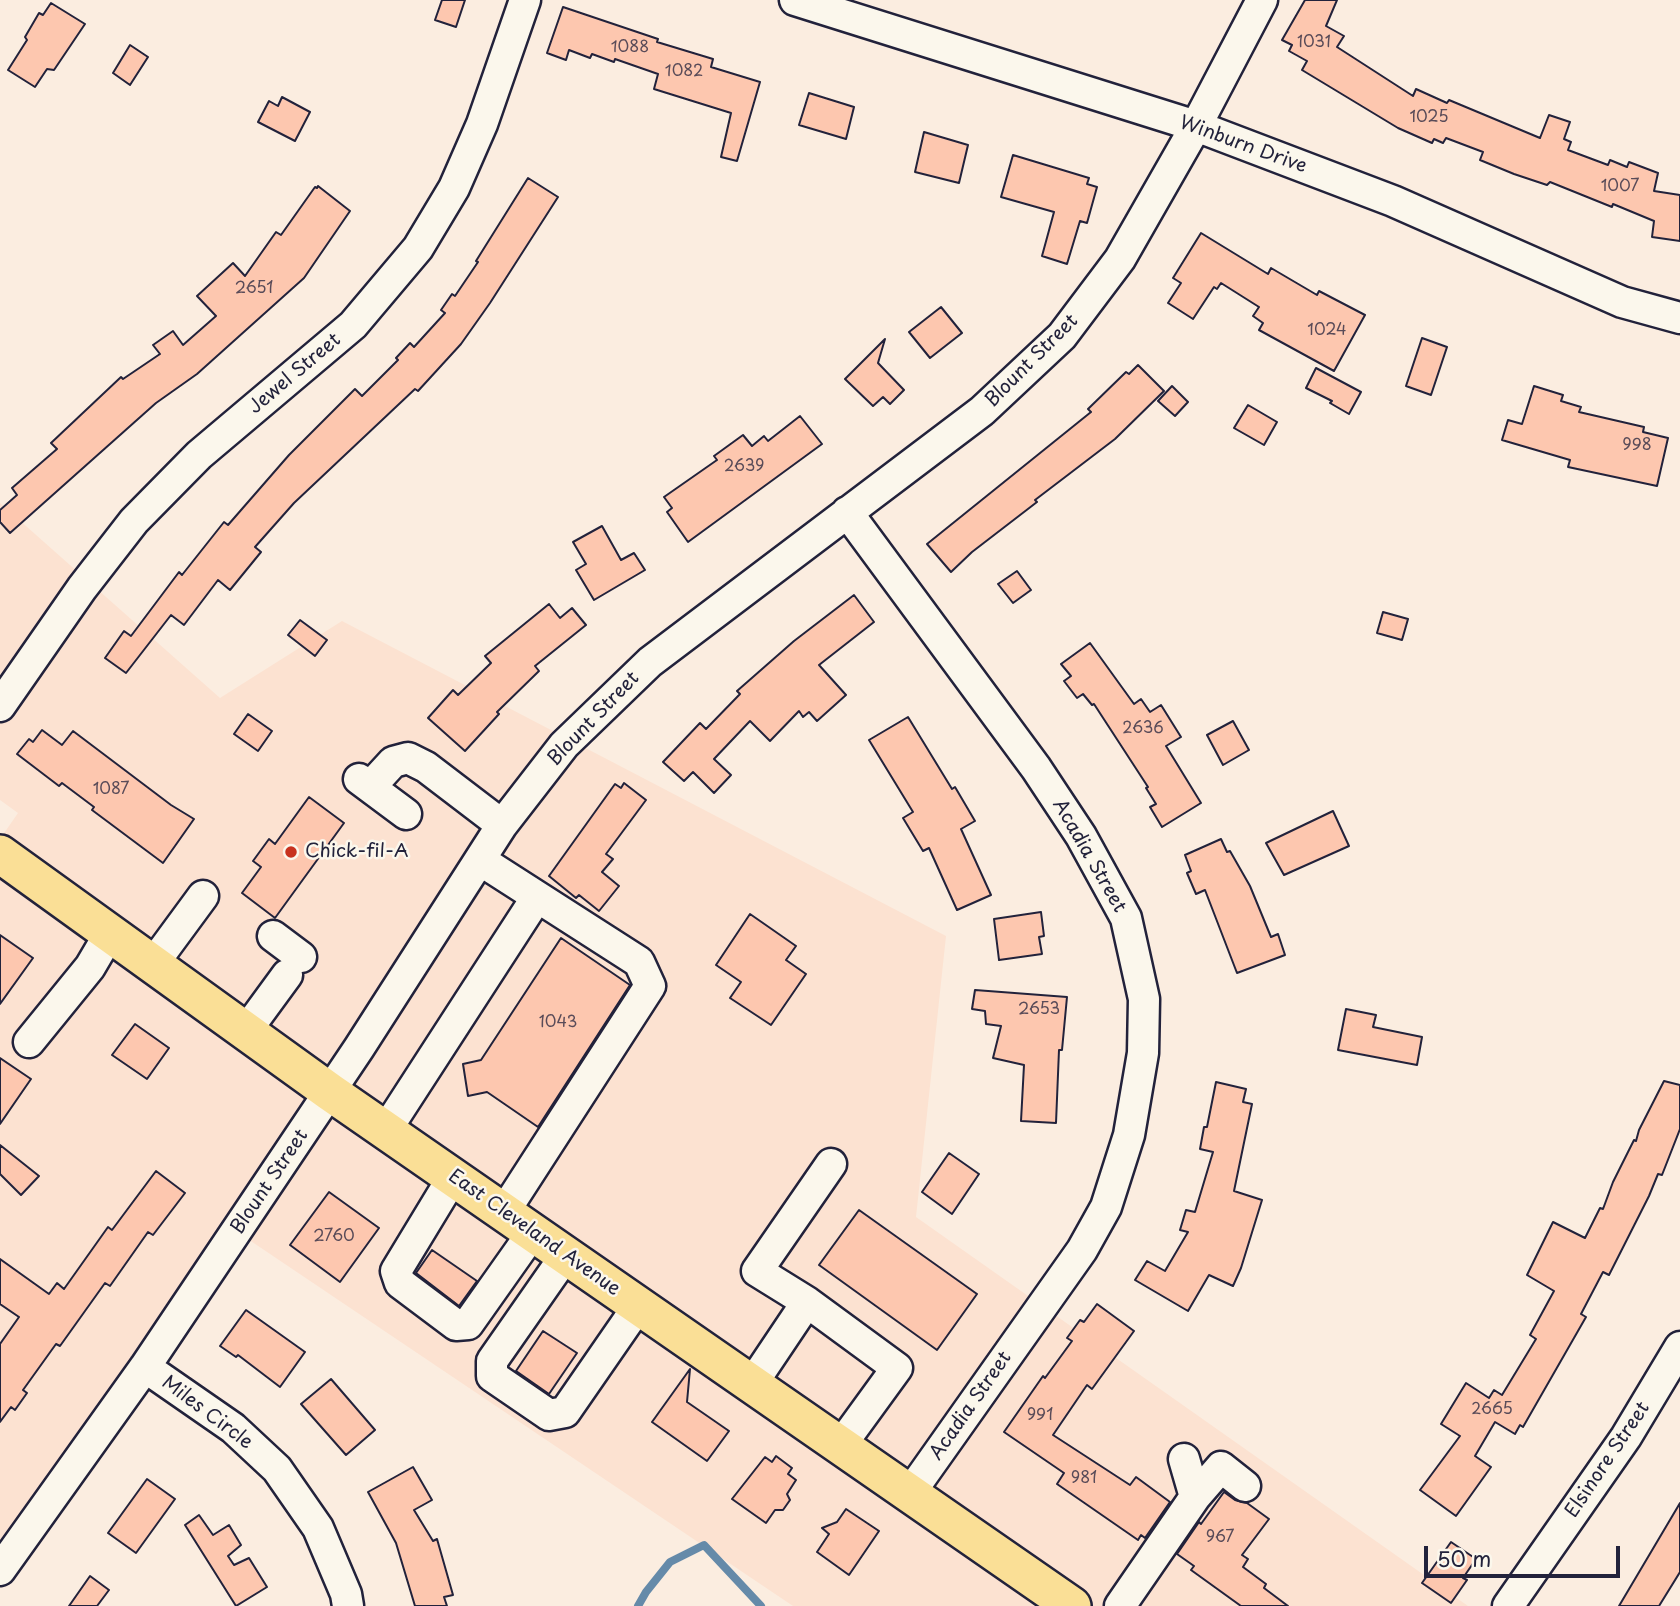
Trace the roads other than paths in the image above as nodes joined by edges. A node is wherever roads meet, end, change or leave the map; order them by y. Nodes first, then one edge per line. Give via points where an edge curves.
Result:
1 (525, 0) edge
2 (795, 0) edge
3 (1262, 0) edge
4 (1195, 126) junction
5 (1680, 318) edge
6 (847, 512) junction
7 (0, 706) edge
8 (406, 814) dead end
9 (502, 825) junction
10 (2, 860) edge
11 (480, 860) junction
12 (213, 896) dead end
13 (537, 897) junction
14 (110, 933) junction
15 (273, 936) dead end
16 (153, 964) junction
17 (246, 1031) junction
18 (29, 1042) dead end
19 (330, 1091) junction
20 (386, 1130) junction
21 (831, 1164) dead end
22 (453, 1177) junction
23 (519, 1222) junction
24 (566, 1255) junction
25 (807, 1302) junction
26 (639, 1305) junction
27 (1680, 1347) edge
28 (145, 1367) junction
29 (752, 1384) junction
30 (841, 1445) junction
31 (1184, 1459) dead end
32 (1245, 1486) dead end
33 (910, 1493) junction
34 (1195, 1497) junction
35 (0, 1570) edge
36 (1062, 1603) edge
37 (348, 1606) edge
38 (1120, 1606) edge
39 (1508, 1606) edge

1 - 7 street, Jewel Street via 482,124 454,188 418,248 353,325 199,455 134,521
2 - 4 street, Winburn Drive
3 - 4 street, Blount Street
4 - 5 street, Winburn Drive via 1393,201 1622,302
4 - 6 street, Blount Street via 1121,259 1062,336 982,411
6 - 9 street, Blount Street via 650,662 564,744
6 - 33 street, Acadia Street via 1082,836 1126,918 1144,999 1143,1053 1129,1135 1106,1207 1082,1250
8 - 9 street via 364,783 393,762 408,758 426,766
9 - 11 street, Blount Street
10 - 14 main road, East Cleveland Avenue
11 - 13 street
11 - 19 street, Blount Street
12 - 16 street
13 - 20 street
13 - 23 street via 639,962 650,986
14 - 16 main road, East Cleveland Avenue
14 - 18 street via 90,967
15 - 17 street via 294,966
16 - 17 main road, East Cleveland Avenue
17 - 19 main road, East Cleveland Avenue
19 - 20 main road, East Cleveland Avenue
19 - 28 street, Blount Street
20 - 22 main road, East Cleveland Avenue
21 - 25 street via 757,1271
22 - 23 main road, East Cleveland Avenue
22 - 23 street via 396,1271 400,1283 456,1325 468,1324
23 - 24 main road, East Cleveland Avenue
24 - 26 main road, East Cleveland Avenue
24 - 26 street via 492,1361 492,1376 549,1415 565,1412
25 - 29 street
25 - 30 street via 897,1367
26 - 29 main road, East Cleveland Avenue
27 - 39 street, Elsinore Street via 1626,1437
28 - 35 street, Blount Street
28 - 37 street, Miles Circle via 233,1428 277,1469 318,1528
29 - 30 main road, East Cleveland Avenue
30 - 33 main road, East Cleveland Avenue
31 - 34 street
32 - 34 street via 1221,1468
33 - 36 main road, East Cleveland Avenue
34 - 38 street

